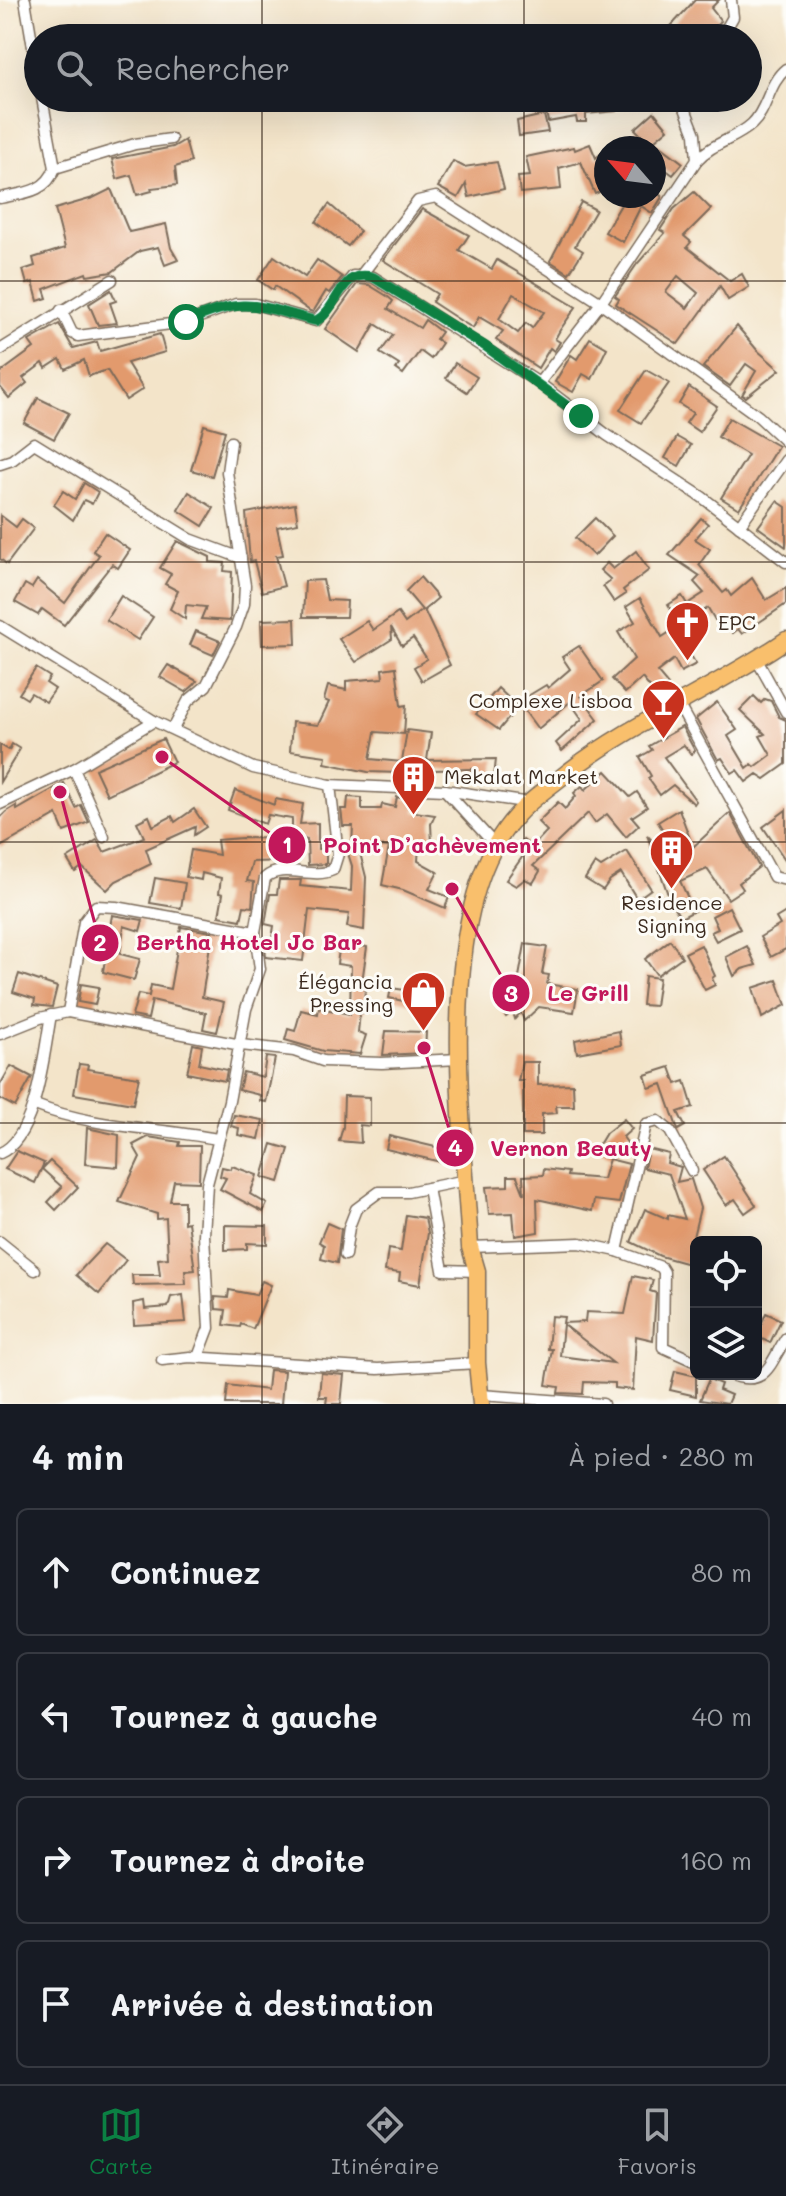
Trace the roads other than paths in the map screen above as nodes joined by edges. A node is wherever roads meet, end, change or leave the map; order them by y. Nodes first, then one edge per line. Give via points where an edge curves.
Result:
1 (25, 0) edge
2 (731, 0) edge
3 (29, 24) edge
4 (729, 24) edge
5 (786, 69) edge
6 (762, 105) edge
7 (45, 112) edge
8 (686, 112) edge
9 (758, 112) edge
10 (171, 139) dead end
11 (697, 160) junction
12 (55, 168) junction
13 (0, 198) edge
14 (362, 274) junction
15 (112, 280) dead end
16 (601, 303) junction
17 (61, 310) junction
18 (0, 350) edge
19 (539, 383) junction
20 (231, 442) dead end
21 (786, 442) edge
22 (786, 460) edge
23 (0, 464) edge
24 (739, 526) junction
25 (241, 558) junction
26 (786, 562) edge
27 (0, 626) edge
28 (786, 640) edge
29 (757, 660) junction
30 (677, 702) junction
31 (786, 712) edge
32 (154, 721) junction
33 (173, 729) junction
34 (74, 769) junction
35 (330, 785) junction
36 (445, 790) junction
37 (530, 803) junction
38 (0, 804) edge
39 (104, 837) dead end
40 (496, 846) junction
41 (786, 880) edge
42 (255, 932) junction
43 (68, 1012) junction
44 (51, 1015) junction
45 (0, 1034) edge
46 (241, 1045) junction
47 (459, 1059) junction
48 (35, 1105) junction
49 (217, 1139) junction
50 (0, 1153) edge
51 (692, 1171) dead end
52 (466, 1180) junction
53 (428, 1188) junction
54 (0, 1242) edge
55 (470, 1247) junction
56 (617, 1251) junction
57 (345, 1255) dead end
58 (35, 1270) dead end
59 (477, 1271) junction
60 (786, 1338) edge
61 (198, 1357) junction
62 (690, 1359) edge
63 (162, 1360) dead end
64 (477, 1363) junction
65 (762, 1375) edge
66 (481, 1400) edge
67 (603, 1404) edge

1 - 3 street
2 - 4 street
5 - 6 street
7 - 12 street
8 - 11 street
9 - 11 street via 751,126
10 - 12 street
11 - 16 street
12 - 13 street via 36,191
14 - 16 street via 418,201 436,197
14 - 17 street via 348,280 316,321 236,304 186,322 78,336
14 - 19 street
15 - 17 street
16 - 19 street
16 - 21 street
17 - 18 street
19 - 24 street
20 - 25 street via 227,472
22 - 24 street
23 - 25 street via 34,443 190,539
24 - 26 street
25 - 33 street via 241,617 206,686 188,701
27 - 32 street
28 - 29 highway
29 - 30 highway
29 - 31 street
30 - 37 highway
30 - 41 street via 774,877
32 - 33 street
32 - 34 street
33 - 35 street via 253,768
34 - 38 street
34 - 39 street
35 - 36 street
35 - 42 street via 337,862 333,870 323,875 269,874
36 - 37 street
36 - 40 street
37 - 40 highway
40 - 47 highway via 466,925
42 - 43 street via 96,906 84,922
42 - 46 street via 260,969
43 - 44 street
43 - 46 street
44 - 45 street
44 - 48 street
46 - 47 street via 294,1051 323,1061
46 - 49 street
47 - 52 highway
48 - 49 street via 72,1120
48 - 50 street via 13,1143
49 - 61 street via 204,1235 209,1328
51 - 56 street via 670,1131 658,1121 646,1124
52 - 53 street
52 - 55 highway
53 - 57 street via 379,1192 356,1209
53 - 59 street via 443,1270
54 - 58 street
55 - 56 street via 568,1242
55 - 59 highway
56 - 62 street via 661,1267 663,1347
59 - 64 highway
60 - 65 street
61 - 63 street
61 - 64 street via 378,1369
64 - 66 highway
66 - 67 street

